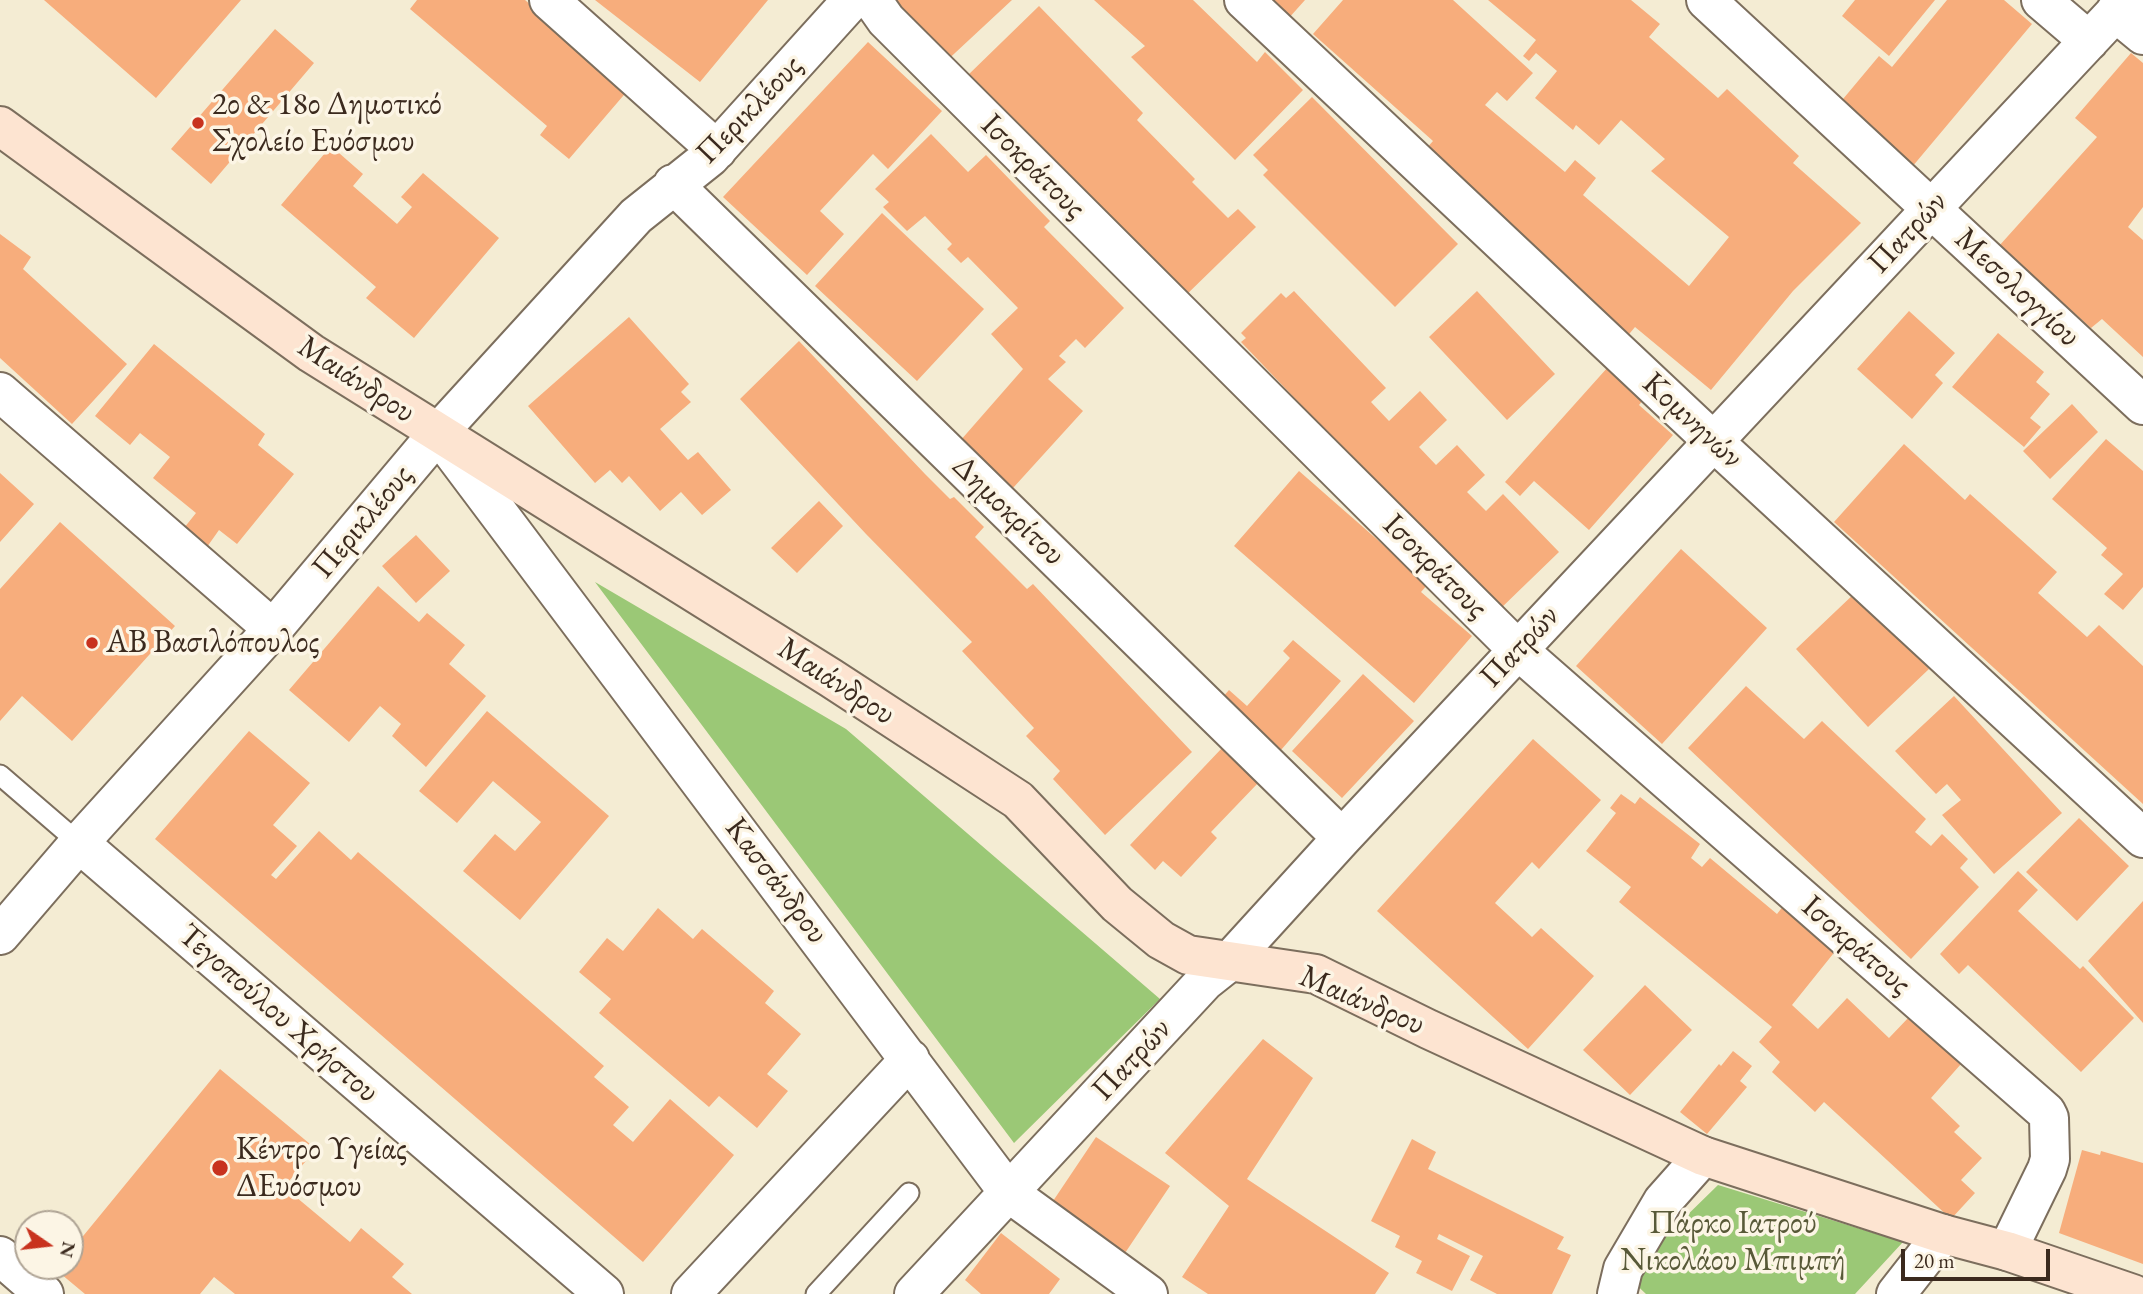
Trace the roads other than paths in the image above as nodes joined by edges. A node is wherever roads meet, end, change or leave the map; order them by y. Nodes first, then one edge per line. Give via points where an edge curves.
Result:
1 (549, 0) edge
2 (852, 0) edge
3 (872, 0) edge
4 (1244, 0) edge
5 (1706, 0) edge
6 (2041, 0) edge
7 (2128, 16) edge
8 (2089, 41) junction
9 (0, 126) edge
10 (717, 150) junction
11 (673, 184) junction
12 (1932, 208) junction
13 (0, 391) edge
14 (2143, 405) edge
15 (438, 433) junction
16 (1713, 441) junction
17 (274, 629) junction
18 (1518, 650) junction
19 (0, 775) edge
20 (1342, 838) junction
21 (2143, 838) edge
22 (79, 843) junction
23 (0, 935) edge
24 (1229, 962) junction
25 (910, 1059) junction
26 (1703, 1156) junction
27 (1009, 1193) junction
28 (909, 1194) dead end
29 (1943, 1234) junction
30 (2007, 1251) junction
31 (0, 1256) edge
32 (44, 1294) edge
33 (604, 1294) edge
34 (691, 1294) edge
35 (816, 1294) edge
36 (914, 1294) edge
37 (1148, 1294) edge
38 (1617, 1294) edge
39 (1896, 1294) edge
40 (2133, 1294) edge

1 - 10 street
2 - 10 street, Περικλέους
3 - 18 street, Ισοκράτους via 886,20
4 - 16 street, Κομνηνών
5 - 12 street, Μεσολογγίου
6 - 8 street
7 - 8 street, Πατρών
8 - 12 street, Πατρών
9 - 15 street, Μαιάνδρου via 311,353
10 - 11 street, Περικλέους
11 - 15 street, Περικλέους via 636,216
11 - 20 street, Δημοκρίτου
12 - 14 street, Μεσολογγίου
12 - 16 street, Πατρών
13 - 17 street
15 - 17 street, Περικλέους
15 - 24 street, Μαιάνδρου via 1018,800 1117,904 1161,940 1188,955
15 - 25 street, Κασσάνδρου
16 - 18 street, Πατρών
16 - 21 street, Κομνηνών
17 - 22 street, Περικλέους
18 - 20 street, Πατρών
18 - 30 street, Ισοκράτους via 2046,1112 2047,1169
19 - 22 lane
20 - 24 street, Πατρών
22 - 23 street, Περικλέους
22 - 33 street, Τεγοπούλου Χρήστου
24 - 26 street, Μαιάνδρου via 1316,974
24 - 27 street, Πατρών via 1205,981
25 - 27 street, Κασσάνδρου
25 - 34 street
26 - 29 street, Μαιάνδρου
26 - 38 street via 1663,1201 1623,1269
27 - 36 street, Πατρών
27 - 37 street, Κασσάνδρου
28 - 35 lane
29 - 30 street, Μαιάνδρου
29 - 39 street
30 - 40 street, Μαιάνδρου
31 - 32 street

